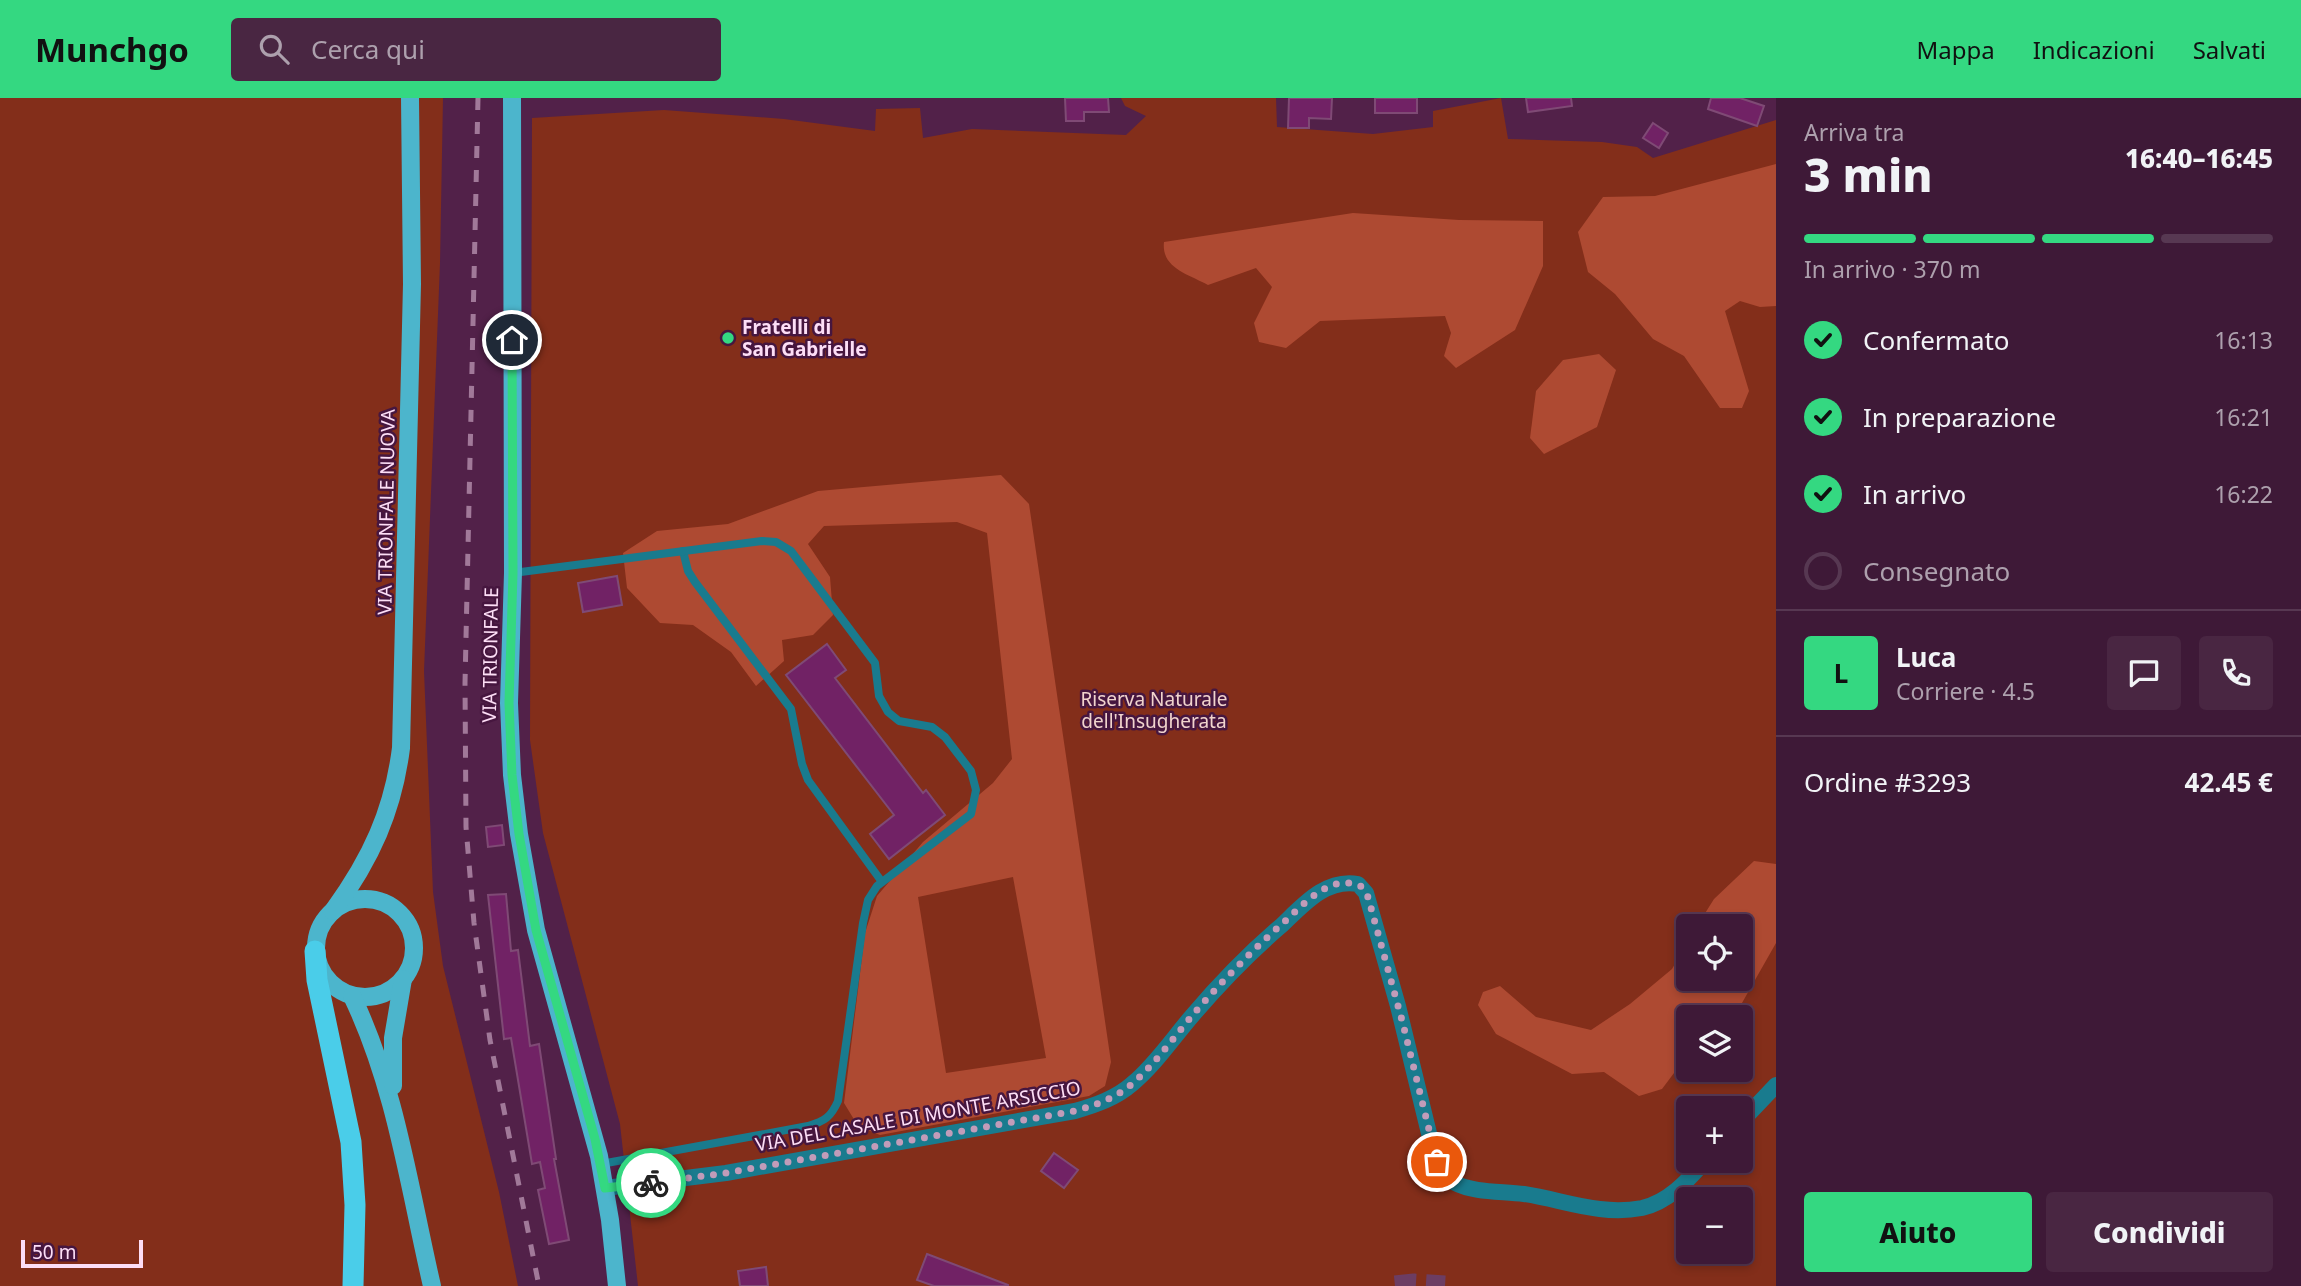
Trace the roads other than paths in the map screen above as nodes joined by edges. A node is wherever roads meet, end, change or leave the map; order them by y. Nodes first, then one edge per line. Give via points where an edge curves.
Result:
1 (410, 98) edge
2 (512, 98) edge
3 (683, 551) junction
4 (513, 573) junction
5 (882, 882) junction
6 (332, 911) junction
7 (315, 951) junction
8 (404, 979) junction
9 (352, 996) junction
10 (1776, 1085) edge
11 (393, 1103) junction
12 (1753, 1109) edge
13 (601, 1164) junction
14 (1694, 1173) edge
15 (605, 1188) junction
16 (353, 1286) edge
17 (432, 1286) edge
18 (617, 1286) edge

1 - 6 main road, VIA TRIONFALE NUOVA via 412,284 401,748 384,822
2 - 4 main road, VIA TRIONFALE
3 - 4 lane
3 - 5 lane via 695,582 790,709 808,780
3 - 5 lane via 762,541 776,542 791,551 875,663 879,696 888,712 899,722 932,727 971,771 976,790 971,814
4 - 13 main road, VIA TRIONFALE via 509,723 519,834 536,930
5 - 13 lane via 868,900 863,923 842,1081 832,1115 808,1126
6 - 7 main road via 320,929
6 - 8 main road via 366,899 398,911 414,945
7 - 9 main road via 326,980
7 - 16 highway via 351,1142
8 - 9 main road via 382,995
8 - 11 main road via 393,1038
9 - 11 main road
10 - 12 street
11 - 17 main road
13 - 15 main road, VIA TRIONFALE
14 - 15 street, VIA DEL CASALE DI MONTE ARSICCIO via 1667,1197 1623,1210 1588,1208 1450,1181 1438,1167 1366,893 1358,884 1345,883 1318,892 1228,974 1138,1078 1101,1103 747,1169
15 - 18 main road, VIA TRIONFALE

